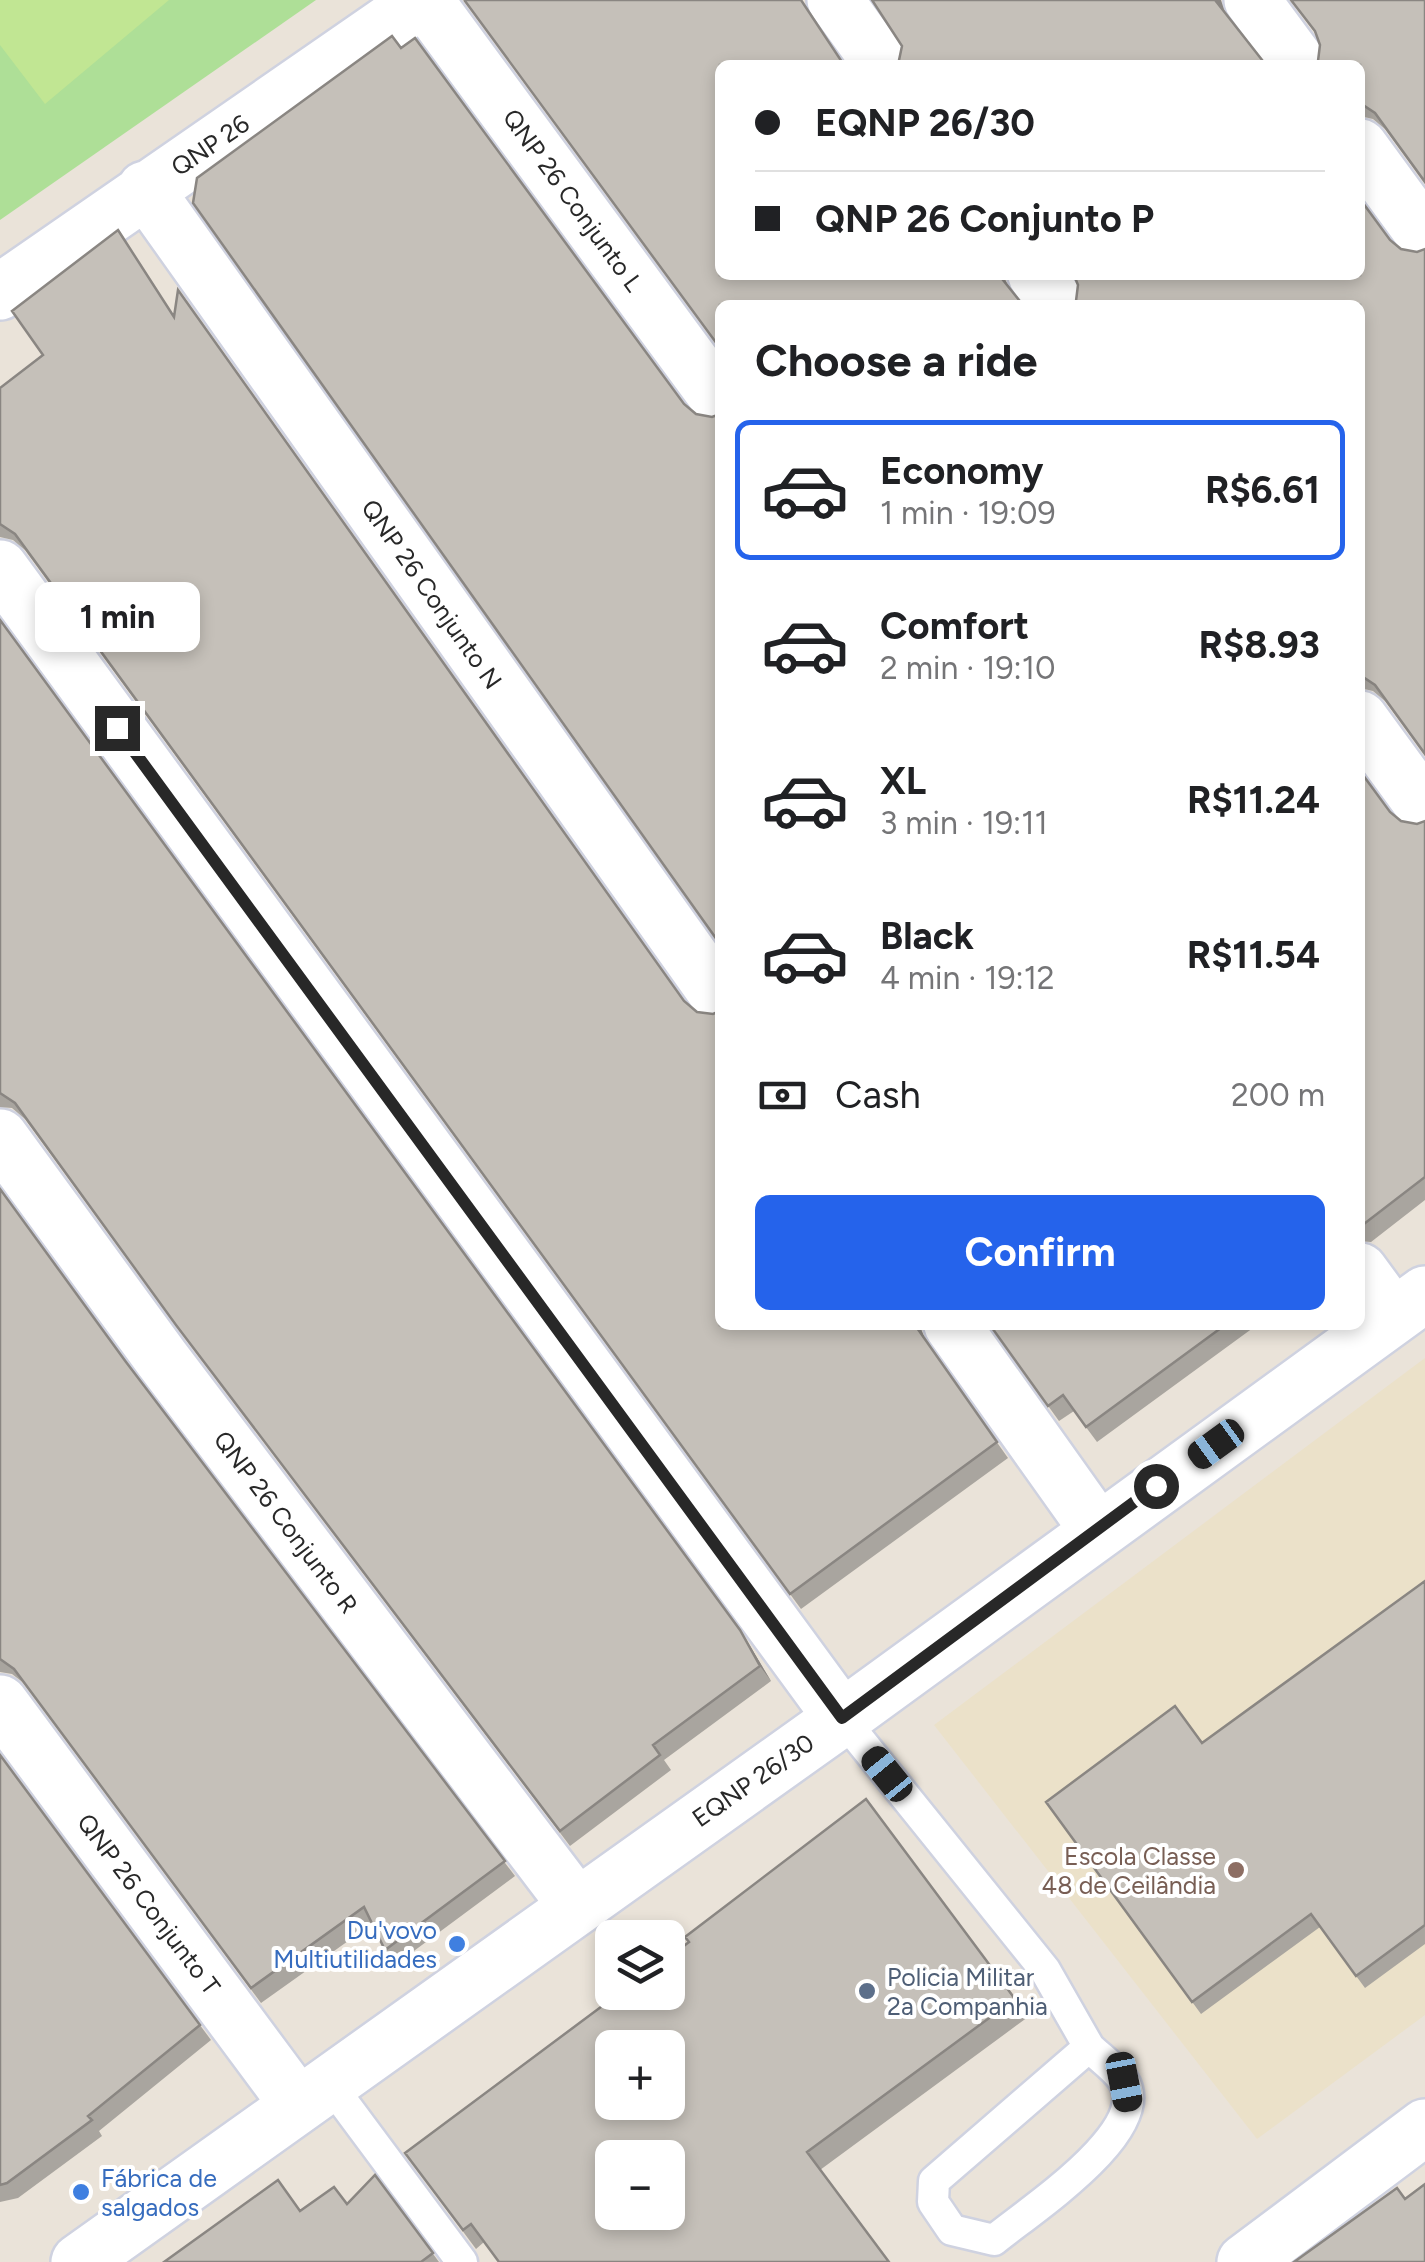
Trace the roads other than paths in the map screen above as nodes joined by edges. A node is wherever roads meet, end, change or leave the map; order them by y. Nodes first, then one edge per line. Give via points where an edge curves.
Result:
1 (424, 0) edge
2 (835, 0) edge
3 (1252, 0) edge
4 (878, 60) edge
5 (1296, 60) edge
6 (1365, 154) edge
7 (145, 190) junction
8 (1425, 236) edge
9 (0, 292) edge
10 (715, 394) edge
11 (0, 568) edge
12 (1365, 725) edge
13 (1425, 808) edge
14 (715, 991) edge
15 (0, 1137) edge
16 (1365, 1274) edge
17 (1409, 1305) edge
18 (956, 1330) edge
19 (1097, 1529) junction
20 (0, 1703) edge
21 (842, 1718) junction
22 (576, 1905) junction
23 (1089, 2047) junction
24 (313, 2094) junction
25 (1425, 2126) edge
26 (78, 2262) edge
27 (462, 2262) edge
28 (1246, 2262) edge

1 - 7 street, QNP 26
1 - 10 street, QNP 26 Conjunto L
2 - 4 street
3 - 5 street
6 - 8 street
7 - 9 street, QNP 26
7 - 14 street, QNP 26 Conjunto N
11 - 21 street
12 - 13 street
15 - 22 street, QNP 26 Conjunto R
16 - 17 street
17 - 19 street, EQNP 26/30
18 - 19 street
19 - 21 street, EQNP 26/30
20 - 24 street, QNP 26 Conjunto T
21 - 22 street, EQNP 26/30
21 - 23 lane via 1045,1970
22 - 24 street, EQNP 26/30
23 - 23 lane via 1124,2082 1130,2110 1114,2139 994,2240 952,2230 933,2202 934,2181
24 - 26 street, EQNP 26/30
24 - 27 lane
25 - 28 street

